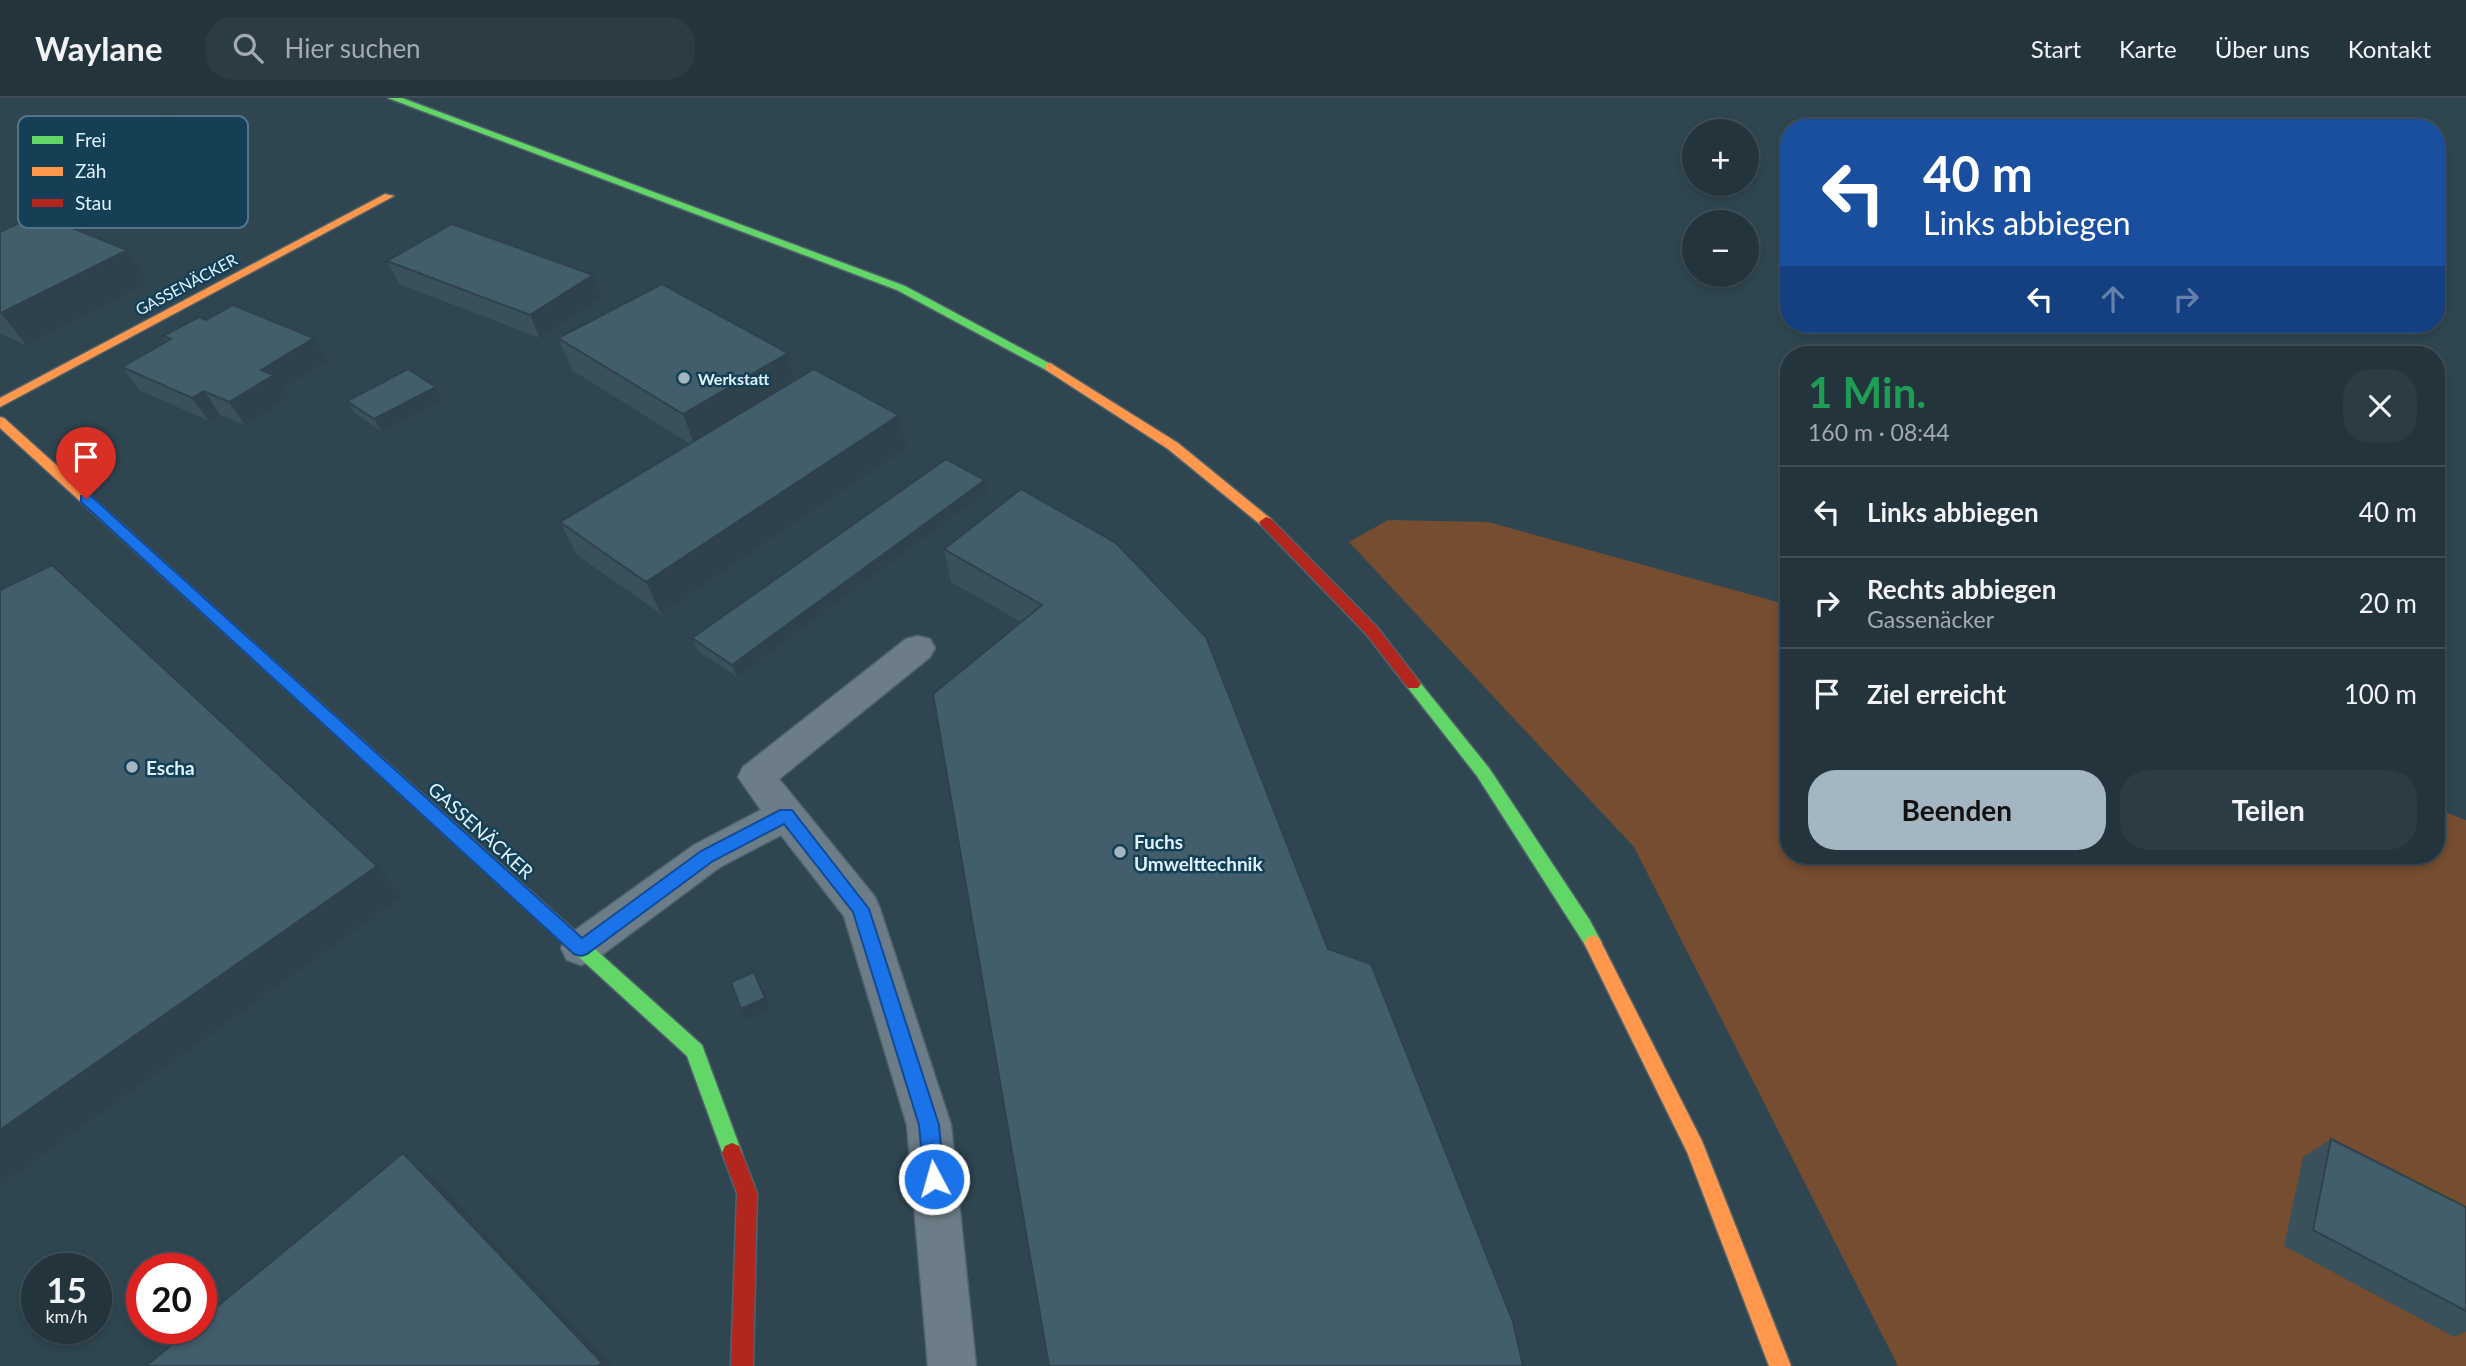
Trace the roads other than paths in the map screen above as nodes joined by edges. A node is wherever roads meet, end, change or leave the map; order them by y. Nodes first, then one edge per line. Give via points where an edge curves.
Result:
1 (393, 98) edge
2 (389, 196) dead end
3 (0, 403) edge
4 (0, 421) edge
5 (918, 648) dead end
6 (786, 815) junction
7 (581, 948) junction
8 (742, 1366) edge
9 (952, 1366) edge
10 (1780, 1366) edge

1 - 10 main road via 901,288 1069,378 1173,446 1278,532 1372,631 1483,772 1583,924 1695,1148
2 - 3 main road, GASSENÄCKER
4 - 7 main road, GASSENÄCKER
5 - 6 lane via 756,777
6 - 7 lane via 707,856
6 - 9 lane via 860,909 929,1125
7 - 8 main road, GASSENÄCKER via 695,1051 747,1193

